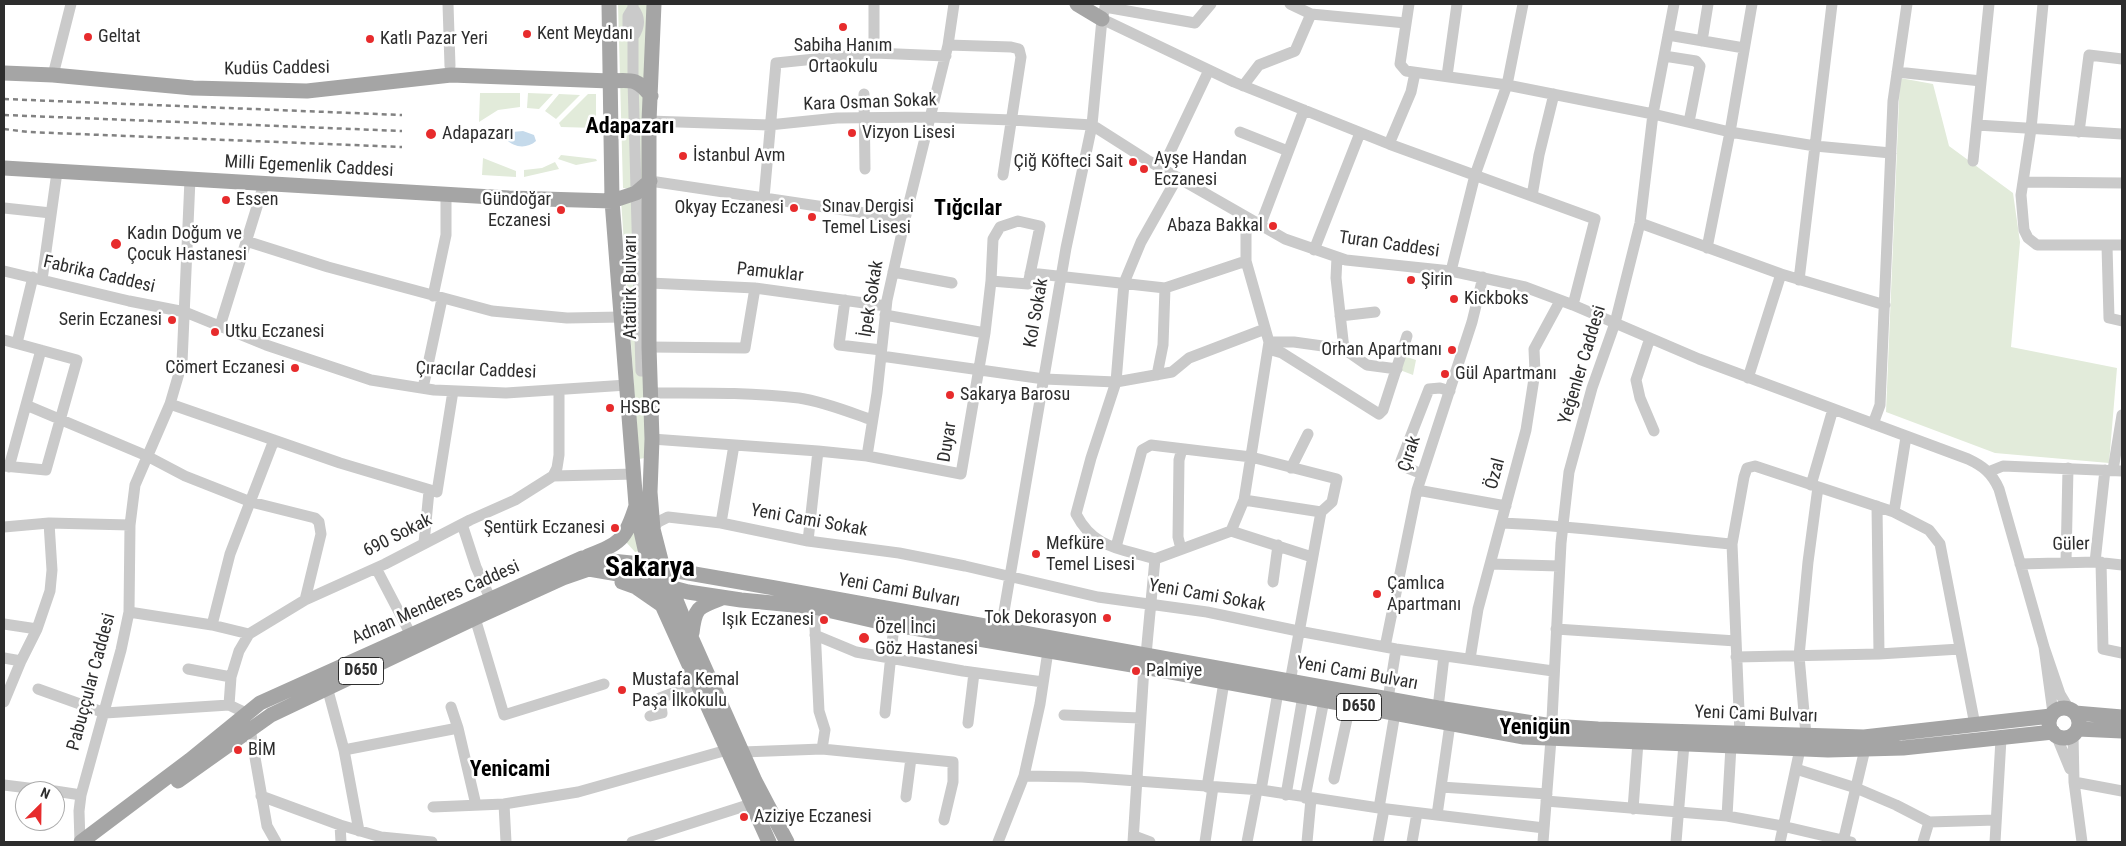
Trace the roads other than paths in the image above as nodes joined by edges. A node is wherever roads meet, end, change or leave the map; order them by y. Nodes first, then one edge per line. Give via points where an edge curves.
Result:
1 (71, 4) edge
2 (448, 4) edge
3 (609, 4) edge
4 (654, 4) edge
5 (874, 4) edge
6 (954, 4) edge
7 (1077, 4) edge
8 (1211, 4) edge
9 (1290, 4) edge
10 (1409, 4) edge
11 (1457, 4) edge
12 (1523, 4) edge
13 (1674, 4) edge
14 (1708, 4) edge
15 (1752, 4) edge
16 (1832, 4) edge
17 (1907, 4) edge
18 (1989, 4) edge
19 (2043, 4) edge
20 (633, 6) edge
21 (1104, 10) edge
22 (1312, 14) junction
23 (1406, 23) junction
24 (1668, 35) junction
25 (1702, 41) junction
26 (948, 45) junction
27 (1744, 48) junction
28 (874, 53) junction
29 (946, 56) junction
30 (1664, 56) junction
31 (2122, 59) edge
32 (450, 66) dead end
33 (1209, 70) junction
34 (1897, 72) junction
35 (4, 73) edge
36 (1415, 73) junction
37 (53, 75) junction
38 (1447, 76) junction
39 (633, 80) junction
40 (610, 81) junction
41 (1981, 81) junction
42 (1507, 85) junction
43 (1243, 86) junction
44 (864, 94) dead end
45 (1554, 94) junction
46 (651, 96) junction
47 (1304, 110) junction
48 (1653, 114) junction
49 (929, 117) junction
50 (865, 118) junction
51 (1012, 120) junction
52 (650, 121) junction
53 (1689, 122) junction
54 (770, 125) junction
55 (1977, 125) junction
56 (1092, 126) junction
57 (2031, 129) junction
58 (1240, 132) dead end
59 (1360, 132) junction
60 (1730, 132) junction
61 (2078, 132) junction
62 (2122, 134) edge
63 (1389, 144) junction
64 (1815, 146) junction
65 (1288, 152) junction
66 (1891, 153) junction
67 (1973, 161) dead end
68 (4, 168) edge
69 (865, 169) dead end
70 (1162, 169) junction
71 (57, 172) junction
72 (1003, 175) dead end
73 (1475, 175) junction
74 (1177, 178) junction
75 (190, 179) junction
76 (650, 181) junction
77 (2023, 182) junction
78 (2122, 183) edge
79 (264, 184) junction
80 (446, 194) junction
81 (636, 194) junction
82 (1532, 196) junction
83 (764, 198) junction
84 (612, 201) junction
85 (4, 208) edge
86 (51, 214) junction
87 (1246, 218) junction
88 (904, 219) junction
89 (1640, 223) junction
90 (1260, 226) junction
91 (246, 241) junction
92 (2122, 245) edge
93 (2107, 246) junction
94 (1707, 248) junction
95 (1314, 250) junction
96 (1337, 257) junction
97 (1246, 261) junction
98 (4, 271) edge
99 (1451, 271) junction
100 (893, 272) junction
101 (1781, 274) junction
102 (1061, 276) junction
103 (1483, 277) junction
104 (37, 278) junction
105 (1029, 278) junction
106 (1799, 280) junction
107 (991, 281) junction
108 (650, 283) junction
109 (952, 283) dead end
110 (1124, 283) junction
111 (755, 288) junction
112 (1165, 288) junction
113 (438, 297) junction
114 (845, 300) junction
115 (1560, 301) junction
116 (1573, 305) junction
117 (1885, 305) junction
118 (886, 311) junction
119 (186, 312) junction
120 (1375, 312) dead end
121 (1340, 316) junction
122 (622, 317) junction
123 (2122, 321) edge
124 (1616, 323) junction
125 (220, 326) junction
126 (1265, 329) junction
127 (985, 333) junction
128 (1407, 336) dead end
129 (1650, 338) junction
130 (8, 343) edge
131 (1269, 345) junction
132 (649, 347) junction
133 (1344, 348) junction
134 (41, 350) junction
135 (881, 353) junction
136 (1397, 369) junction
137 (978, 370) junction
138 (636, 375) junction
139 (1157, 375) junction
140 (1748, 378) junction
141 (1044, 379) junction
142 (1116, 382) junction
143 (423, 388) junction
144 (559, 390) junction
145 (453, 391) junction
146 (1450, 391) junction
147 (651, 393) junction
148 (170, 404) junction
149 (26, 405) junction
150 (1833, 409) junction
151 (2122, 415) edge
152 (61, 418) junction
153 (872, 420) junction
154 (1873, 424) junction
155 (1654, 431) dead end
156 (1308, 434) dead end
157 (1906, 436) junction
158 (274, 440) junction
159 (652, 440) junction
160 (734, 445) junction
161 (1182, 449) junction
162 (818, 451) junction
163 (147, 456) junction
164 (867, 456) junction
165 (1251, 457) junction
166 (7, 467) edge
167 (1291, 468) junction
168 (2068, 468) junction
169 (2113, 471) edge
170 (1988, 472) junction
171 (635, 474) junction
172 (1422, 474) junction
173 (553, 476) junction
174 (1815, 486) junction
175 (1417, 490) junction
176 (430, 491) junction
177 (1244, 500) junction
178 (251, 502) junction
179 (636, 505) junction
180 (1506, 506) junction
181 (1877, 506) junction
182 (1321, 512) junction
183 (1894, 512) junction
184 (48, 523) junction
185 (721, 523) junction
186 (1503, 523) junction
187 (462, 524) junction
188 (130, 525) junction
189 (1563, 526) junction
190 (4, 527) edge
191 (653, 529) junction
192 (1231, 531) junction
193 (808, 541) junction
194 (424, 543) junction
195 (1732, 544) junction
196 (1278, 545) junction
197 (1116, 547) junction
198 (1181, 549) junction
199 (1312, 557) junction
200 (582, 558) junction
201 (1155, 559) junction
202 (2066, 562) junction
203 (2098, 562) junction
204 (657, 563) junction
205 (1490, 564) junction
206 (2020, 564) junction
207 (2122, 565) edge
208 (1560, 566) junction
209 (376, 568) junction
210 (1012, 576) junction
211 (564, 578) junction
212 (1274, 582) dead end
213 (654, 583) junction
214 (672, 588) junction
215 (490, 598) junction
216 (724, 598) junction
217 (305, 600) junction
218 (1151, 604) junction
219 (662, 605) junction
220 (814, 607) junction
221 (129, 612) junction
222 (475, 618) junction
223 (4, 624) edge
224 (212, 625) junction
225 (894, 625) junction
226 (37, 629) junction
227 (1001, 629) junction
228 (1556, 629) junction
229 (1298, 631) junction
230 (249, 634) junction
231 (410, 635) junction
232 (815, 635) junction
233 (691, 637) junction
234 (1736, 641) junction
235 (1391, 648) junction
236 (2044, 648) junction
237 (1960, 649) junction
238 (1048, 651) junction
239 (2122, 653) edge
240 (1879, 654) junction
241 (1444, 656) junction
242 (1799, 656) junction
243 (1736, 657) junction
244 (4, 658) edge
245 (890, 658) junction
246 (1470, 659) junction
247 (21, 661) junction
248 (1145, 661) junction
249 (188, 669) dead end
250 (1553, 671) junction
251 (974, 673) junction
252 (231, 677) junction
253 (1043, 682) junction
254 (1224, 682) junction
255 (1290, 682) junction
256 (604, 684) dead end
257 (697, 684) junction
258 (326, 688) junction
259 (38, 689) dead end
260 (1278, 692) junction
261 (1303, 696) junction
262 (1388, 699) junction
263 (1324, 700) junction
264 (4, 702) edge
265 (229, 705) junction
266 (1350, 705) junction
267 (451, 707) dead end
268 (1438, 708) junction
269 (2072, 711) junction
270 (885, 712) dead end
271 (105, 713) junction
272 (246, 713) junction
273 (1394, 713) junction
274 (2052, 714) junction
275 (1064, 715) dead end
276 (650, 716) dead end
277 (2122, 716) edge
278 (1140, 718) junction
279 (968, 723) dead end
280 (1450, 724) junction
281 (1975, 725) junction
282 (458, 728) junction
283 (250, 729) junction
284 (2122, 731) edge
285 (1551, 732) junction
286 (2075, 732) junction
287 (2054, 734) junction
288 (2001, 738) junction
289 (1735, 740) junction
290 (1638, 742) junction
291 (1803, 742) junction
292 (1684, 744) junction
293 (822, 749) junction
294 (1865, 749) junction
295 (344, 750) junction
296 (727, 750) junction
297 (743, 752) junction
298 (911, 758) junction
299 (1796, 769) junction
300 (1024, 776) junction
301 (1334, 779) dead end
302 (1138, 782) junction
303 (2074, 782) junction
304 (1210, 787) junction
305 (1441, 787) junction
306 (1856, 788) junction
307 (1259, 790) junction
308 (2122, 791) edge
309 (65, 793) edge
310 (81, 795) junction
311 (1286, 795) junction
312 (261, 796) junction
313 (906, 797) dead end
314 (1308, 798) junction
315 (1546, 798) junction
316 (504, 804) junction
317 (751, 804) junction
318 (476, 805) junction
319 (433, 807) dead end
320 (1381, 809) junction
321 (1634, 810) junction
322 (1417, 813) junction
323 (1679, 814) junction
324 (1437, 815) junction
325 (1727, 816) junction
326 (944, 820) dead end
327 (1996, 820) junction
328 (1929, 822) junction
329 (340, 825) junction
330 (1782, 826) junction
331 (1544, 828) junction
332 (359, 831) junction
333 (1133, 839) edge
334 (81, 842) edge
335 (97, 842) edge
336 (276, 842) edge
337 (341, 842) edge
338 (432, 842) edge
339 (506, 842) edge
340 (632, 842) edge
341 (769, 842) edge
342 (787, 842) edge
343 (998, 842) edge
344 (1150, 842) edge
345 (1205, 842) edge
346 (1246, 842) edge
347 (1307, 842) edge
348 (1378, 842) edge
349 (1412, 842) edge
350 (1543, 842) edge
351 (1676, 842) edge
352 (1780, 842) edge
353 (1846, 842) edge
354 (1923, 842) edge
355 (1995, 842) edge
356 (2082, 842) edge

1 - 37 street
2 - 32 street
3 - 40 main road, Atatürk Bulvarı
4 - 46 main road, Atatürk Bulvarı
5 - 28 street
6 - 26 street, İpek Sokak
7 - 21 main road
8 - 21 street via 1195,22
9 - 22 street
10 - 23 street
11 - 38 street
12 - 42 street
13 - 24 street, Yeğenler Caddesi
14 - 25 street
15 - 27 street
16 - 64 street
17 - 34 street
18 - 41 street
19 - 57 street
20 - 39 street via 628,16 628,29 633,37
21 - 33 street
21 - 56 street, Kol Sokak
22 - 23 street
22 - 43 street via 1295,51 1259,65
23 - 36 street via 1400,64 1406,71
24 - 25 street
24 - 30 street, Yeğenler Caddesi
25 - 27 street
26 - 29 street, İpek Sokak
26 - 51 street via 1019,49 1021,56
27 - 60 street
28 - 29 street
28 - 54 street via 776,63
29 - 49 street, İpek Sokak
30 - 48 street, Yeğenler Caddesi
30 - 53 street via 1696,61 1700,66
31 - 61 street via 2089,55
33 - 43 street
33 - 70 street
34 - 41 street
34 - 66 street
35 - 37 main road, Kudüs Caddesi
36 - 38 street
36 - 63 street via 1411,92
37 - 40 main road, Kudüs Caddesi via 193,88 307,91 451,75
38 - 42 street
39 - 40 main road, Kudüs Caddesi
39 - 46 main road via 643,85
39 - 81 street
40 - 84 main road, Atatürk Bulvarı
41 - 55 street
42 - 45 street
42 - 73 street
43 - 47 street
44 - 50 street
45 - 48 street
45 - 82 street
46 - 52 main road, Atatürk Bulvarı
47 - 59 street
47 - 65 street
48 - 53 street
48 - 89 street, Yeğenler Caddesi
49 - 50 street, Kara Osman Sokak
49 - 51 street, Kara Osman Sokak
49 - 88 street, İpek Sokak
50 - 54 street, Kara Osman Sokak
50 - 69 street
51 - 56 street, Kara Osman Sokak
51 - 72 street
52 - 54 street, Kara Osman Sokak
52 - 76 main road, Atatürk Bulvarı
53 - 60 street
54 - 83 street
55 - 57 street
55 - 67 street
56 - 70 street, Turan Caddesi
56 - 102 street, Kol Sokak
57 - 61 street
57 - 77 street
58 - 65 street
59 - 63 street
59 - 95 street
60 - 64 street
60 - 94 street
61 - 62 street
63 - 73 street
64 - 66 street
64 - 106 street
65 - 90 street
66 - 117 street
68 - 71 main road, Milli Egemenlik Caddesi
70 - 74 street, Turan Caddesi
71 - 75 main road, Milli Egemenlik Caddesi
71 - 86 street
73 - 82 street
73 - 99 street
74 - 87 street, Turan Caddesi
74 - 110 street via 1141,242
75 - 79 main road, Milli Egemenlik Caddesi
75 - 119 street, Pabuççular Caddesi
76 - 81 main road
76 - 83 street
76 - 108 main road, Atatürk Bulvarı
77 - 78 street
77 - 93 street via 2024,230 2037,245
79 - 80 main road, Milli Egemenlik Caddesi
79 - 91 street
80 - 84 main road, Milli Egemenlik Caddesi
80 - 113 street via 446,235
81 - 84 main road, Milli Egemenlik Caddesi
81 - 138 street
82 - 116 street via 1595,219
83 - 88 street
84 - 122 main road, Atatürk Bulvarı
85 - 86 street
86 - 104 street
87 - 90 street, Turan Caddesi
87 - 97 street
88 - 100 street, İpek Sokak
89 - 94 street
89 - 124 street, Yeğenler Caddesi
90 - 95 street, Turan Caddesi via 1285,240
91 - 113 street
91 - 125 street
92 - 93 street
93 - 123 street via 2109,318
94 - 101 street
95 - 96 street, Turan Caddesi
96 - 99 street, Turan Caddesi
96 - 121 street
97 - 112 street
97 - 126 street
98 - 104 street, Fabrika Caddesi
99 - 103 street, Turan Caddesi
100 - 109 street
100 - 118 street, İpek Sokak
101 - 106 street
101 - 140 street
102 - 105 street
102 - 110 street
102 - 141 street, Kol Sokak
103 - 115 street, Turan Caddesi via 1525,287
103 - 146 street, Çırak
104 - 119 street, Fabrika Caddesi
104 - 130 street
105 - 107 street
105 - 107 street, Duyar via 1040,226 1018,221 1000,227 993,239
106 - 117 street
107 - 127 street, Duyar
108 - 111 street, Pamuklar
108 - 132 main road, Atatürk Bulvarı
110 - 112 street
110 - 142 street
111 - 114 street, Pamuklar
111 - 132 street via 745,348
112 - 139 street via 1163,345
113 - 122 street via 492,311 566,318
113 - 143 street
114 - 118 street, Pamuklar
114 - 135 street via 839,345
115 - 116 street, Turan Caddesi
115 - 180 street, Özal via 1534,349 1535,372 1526,430
116 - 124 street, Turan Caddesi
117 - 154 street via 1880,405
118 - 127 street, Pamuklar
118 - 135 street, İpek Sokak
119 - 125 street, Çıracılar Caddesi
119 - 148 street, Pabuççular Caddesi via 182,362
120 - 121 street
121 - 133 street
122 - 138 main road, Atatürk Bulvarı
124 - 129 street, Turan Caddesi
124 - 189 street, Yeğenler Caddesi via 1592,388 1569,472
125 - 143 street, Çıracılar Caddesi via 371,380
126 - 131 street
126 - 139 street via 1188,358 1172,372
127 - 137 street, Duyar
128 - 136 street
129 - 140 street, Turan Caddesi
129 - 155 street via 1636,388
130 - 134 street
131 - 133 street via 1294,342
131 - 136 street via 1379,414 1384,410
131 - 165 street
132 - 138 main road, Atatürk Bulvarı
133 - 136 street via 1366,364
134 - 149 street
134 - 152 street via 77,360
135 - 137 street
135 - 153 street, İpek Sokak
137 - 141 street
137 - 164 street, Duyar via 961,474
138 - 144 street, Çıracılar Caddesi
138 - 147 main road, Atatürk Bulvarı
138 - 171 main road, Atatürk Bulvarı
139 - 142 street
140 - 150 street, Turan Caddesi
141 - 142 street
141 - 210 street, Kol Sokak
142 - 197 street via 1076,514 1084,529 1103,544
143 - 145 street, Çıracılar Caddesi
144 - 145 street, Çıracılar Caddesi
144 - 173 street via 559,455
145 - 176 street via 440,480 437,492
146 - 172 street, Çırak
146 - 172 street via 1429,389 1401,461 1405,468
147 - 153 street via 800,398
147 - 159 main road, Atatürk Bulvarı
148 - 158 street
148 - 163 street, Pabuççular Caddesi
149 - 152 street
149 - 166 street
150 - 154 street, Turan Caddesi
150 - 174 street
151 - 169 street
152 - 163 street
152 - 166 street via 46,470
153 - 164 street, İpek Sokak
154 - 157 street, Turan Caddesi
156 - 167 street
157 - 170 street, Turan Caddesi via 1968,459
157 - 183 street
158 - 176 street
158 - 178 street
159 - 160 street, Duyar
159 - 191 main road, Atatürk Bulvarı via 650,492
160 - 162 street, Duyar
160 - 185 street
161 - 165 street
161 - 197 street via 1151,445 1142,450
161 - 198 street via 1178,518
162 - 164 street, Duyar
162 - 193 street
163 - 178 street via 185,476
163 - 188 street, Pabuççular Caddesi via 135,485
165 - 167 street
165 - 177 street
167 - 182 street via 1337,479 1332,502
168 - 169 street
168 - 170 street via 2003,466
168 - 202 street
169 - 203 street
170 - 206 street via 1999,489
171 - 173 street
171 - 179 main road, Atatürk Bulvarı
172 - 175 street, Çırak
173 - 187 street, 690 Sokak via 516,500
174 - 181 street
174 - 195 street via 1756,466 1747,468
174 - 242 street
175 - 180 street
175 - 235 street, Çırak
176 - 194 street
177 - 182 street
177 - 192 street
178 - 217 street via 315,518 319,522 321,534
178 - 224 street via 230,554
179 - 200 main road via 621,540
179 - 204 main road, Atatürk Bulvarı
180 - 186 street, Özal
181 - 183 street
181 - 240 street
182 - 199 street
183 - 237 street via 1929,530 1940,544
184 - 188 street
184 - 190 street
184 - 226 street via 52,570 50,591
185 - 191 street, Yeni Cami Sokak via 668,517
185 - 193 street, Yeni Cami Sokak
186 - 189 street
186 - 205 street, Özal
187 - 194 street, 690 Sokak
187 - 215 street
188 - 221 street, Pabuççular Caddesi
189 - 195 street
189 - 208 street, Yeğenler Caddesi
191 - 204 main road, Atatürk Bulvarı
192 - 196 street
192 - 198 street
193 - 210 street, Yeni Cami Sokak via 899,553
194 - 209 street, 690 Sokak
195 - 234 street
196 - 199 street
196 - 212 street
197 - 201 street
198 - 201 street
199 - 229 street
200 - 204 main road, Adnan Menderes Caddesi
200 - 215 main road, Adnan Menderes Caddesi
201 - 218 street
202 - 203 street, Güler
202 - 206 street, Güler
203 - 207 street, Güler
203 - 239 street via 2103,649
204 - 213 main road
204 - 214 main road
204 - 227 main road, Yeni Cami Bulvarı via 681,573
205 - 208 street
205 - 246 street, Özal
206 - 236 street
208 - 228 street, Yeğenler Caddesi
209 - 217 street, 690 Sokak
209 - 231 street
210 - 218 street, Yeni Cami Sokak via 1098,597
210 - 227 street, Kol Sokak
211 - 213 main road, Adnan Menderes Caddesi / D650 via 597,569
211 - 219 main road via 582,576 628,583
211 - 222 main road, Adnan Menderes Caddesi / D650
213 - 214 main road, Yeni Cami Bulvarı
213 - 219 main road
214 - 216 main road, Yeni Cami Bulvarı / D650
214 - 233 main road
215 - 231 main road, Adnan Menderes Caddesi
216 - 220 main road, Yeni Cami Bulvarı / D650
216 - 233 main road via 696,610
217 - 230 street, 690 Sokak
218 - 229 street, Yeni Cami Sokak
218 - 248 street
219 - 257 main road
220 - 225 main road, Yeni Cami Bulvarı / D650
220 - 232 street
221 - 224 street
221 - 271 street, Pabuççular Caddesi
222 - 256 street via 504,714
222 - 258 main road, Adnan Menderes Caddesi / D650
223 - 226 street
224 - 230 street
225 - 238 main road, Yeni Cami Bulvarı / D650
225 - 245 street
226 - 247 street
227 - 248 main road, Yeni Cami Bulvarı
228 - 234 street
228 - 250 street, Yeğenler Caddesi
229 - 235 street, Yeni Cami Sokak
229 - 255 street
230 - 252 street
231 - 272 main road, Adnan Menderes Caddesi via 260,703
232 - 245 street via 856,652
232 - 293 street via 819,711 825,730
233 - 297 main road
234 - 243 street
235 - 241 street, Yeni Cami Sokak
235 - 262 street, Çırak
236 - 269 street via 2060,694
236 - 274 street
237 - 240 street
237 - 281 street
238 - 248 main road, Yeni Cami Bulvarı / D650
238 - 253 street
240 - 242 street
241 - 246 street, Yeni Cami Sokak
241 - 268 street
242 - 243 street
242 - 291 street
243 - 289 street
244 - 247 street
245 - 251 street
245 - 270 street
246 - 250 street, Yeni Cami Sokak
247 - 264 street
248 - 254 main road, Yeni Cami Bulvarı / D650
248 - 255 main road, Yeni Cami Bulvarı
248 - 278 street
249 - 252 street
250 - 285 street, Yeğenler Caddesi
251 - 253 street
251 - 279 street
252 - 265 street
253 - 300 street
254 - 260 main road, Yeni Cami Bulvarı / D650
254 - 304 street
255 - 262 main road, Yeni Cami Bulvarı
257 - 276 street via 660,698 662,713
257 - 296 main road
258 - 283 main road, Adnan Menderes Caddesi / D650
258 - 295 street
259 - 271 street
260 - 261 main road, Yeni Cami Bulvarı / D650
260 - 307 street
261 - 263 main road, Yeni Cami Bulvarı / D650
261 - 311 street
262 - 268 main road, Yeni Cami Bulvarı
263 - 266 main road, Yeni Cami Bulvarı / D650
263 - 314 street
265 - 271 street
265 - 272 street
266 - 273 main road, Yeni Cami Bulvarı / D650
266 - 301 street
267 - 282 street
268 - 285 main road, Yeni Cami Bulvarı
269 - 274 main road via 2060,708
269 - 277 main road
269 - 286 main road via 2079,719
271 - 310 street, Pabuççular Caddesi
272 - 334 main road, Adnan Menderes Caddesi via 190,760
273 - 280 main road, Yeni Cami Bulvarı / D650
273 - 320 street
274 - 281 main road, Yeni Cami Bulvarı
274 - 287 main road via 2049,722
275 - 278 street
278 - 302 street
280 - 285 main road, Yeni Cami Bulvarı / D650 via 1524,737
280 - 305 street
281 - 291 main road, Yeni Cami Bulvarı
282 - 295 street
282 - 318 street
283 - 312 street
283 - 335 main road, Adnan Menderes Caddesi / D650
284 - 286 main road
285 - 289 main road, Yeni Cami Bulvarı via 1598,729
285 - 290 main road, Yeni Cami Bulvarı / D650
285 - 315 street, Yeğenler Caddesi
286 - 287 main road via 2066,738
286 - 303 street
287 - 288 main road, Yeni Cami Bulvarı / D650
287 - 303 street
288 - 294 main road, Yeni Cami Bulvarı / D650
288 - 327 street
289 - 291 main road, Yeni Cami Bulvarı / D650
289 - 292 main road, Yeni Cami Bulvarı / D650
289 - 325 street
290 - 292 main road, Yeni Cami Bulvarı / D650
290 - 321 street
291 - 294 main road, Yeni Cami Bulvarı / D650
291 - 299 street
292 - 323 street
293 - 297 street
293 - 298 street
294 - 306 street
295 - 332 street
296 - 316 street via 578,792
296 - 317 main road
297 - 342 main road
298 - 313 street
298 - 326 street via 953,762 953,782
299 - 306 street
299 - 330 street
300 - 302 street
300 - 343 street
302 - 304 street
302 - 333 street
303 - 308 street
303 - 356 street
304 - 307 street
304 - 345 street
305 - 315 street
305 - 324 street
306 - 328 street
306 - 353 street
307 - 311 street
307 - 346 street
309 - 310 street
310 - 334 street, Pabuççular Caddesi
311 - 314 street
312 - 329 street
312 - 336 street via 267,826
314 - 320 street
314 - 347 street
315 - 321 street
315 - 331 street, Yeğenler Caddesi
316 - 318 street
316 - 339 street
317 - 340 street
317 - 341 main road
318 - 319 street
320 - 322 street
320 - 348 street
321 - 323 street
322 - 324 street
322 - 349 street
323 - 325 street
323 - 351 street
324 - 331 street
325 - 330 street
327 - 328 street
327 - 355 street
328 - 354 street
329 - 332 street
329 - 337 street
330 - 352 street
330 - 353 street
331 - 350 street, Yeğenler Caddesi
332 - 338 street via 381,837
333 - 344 street

